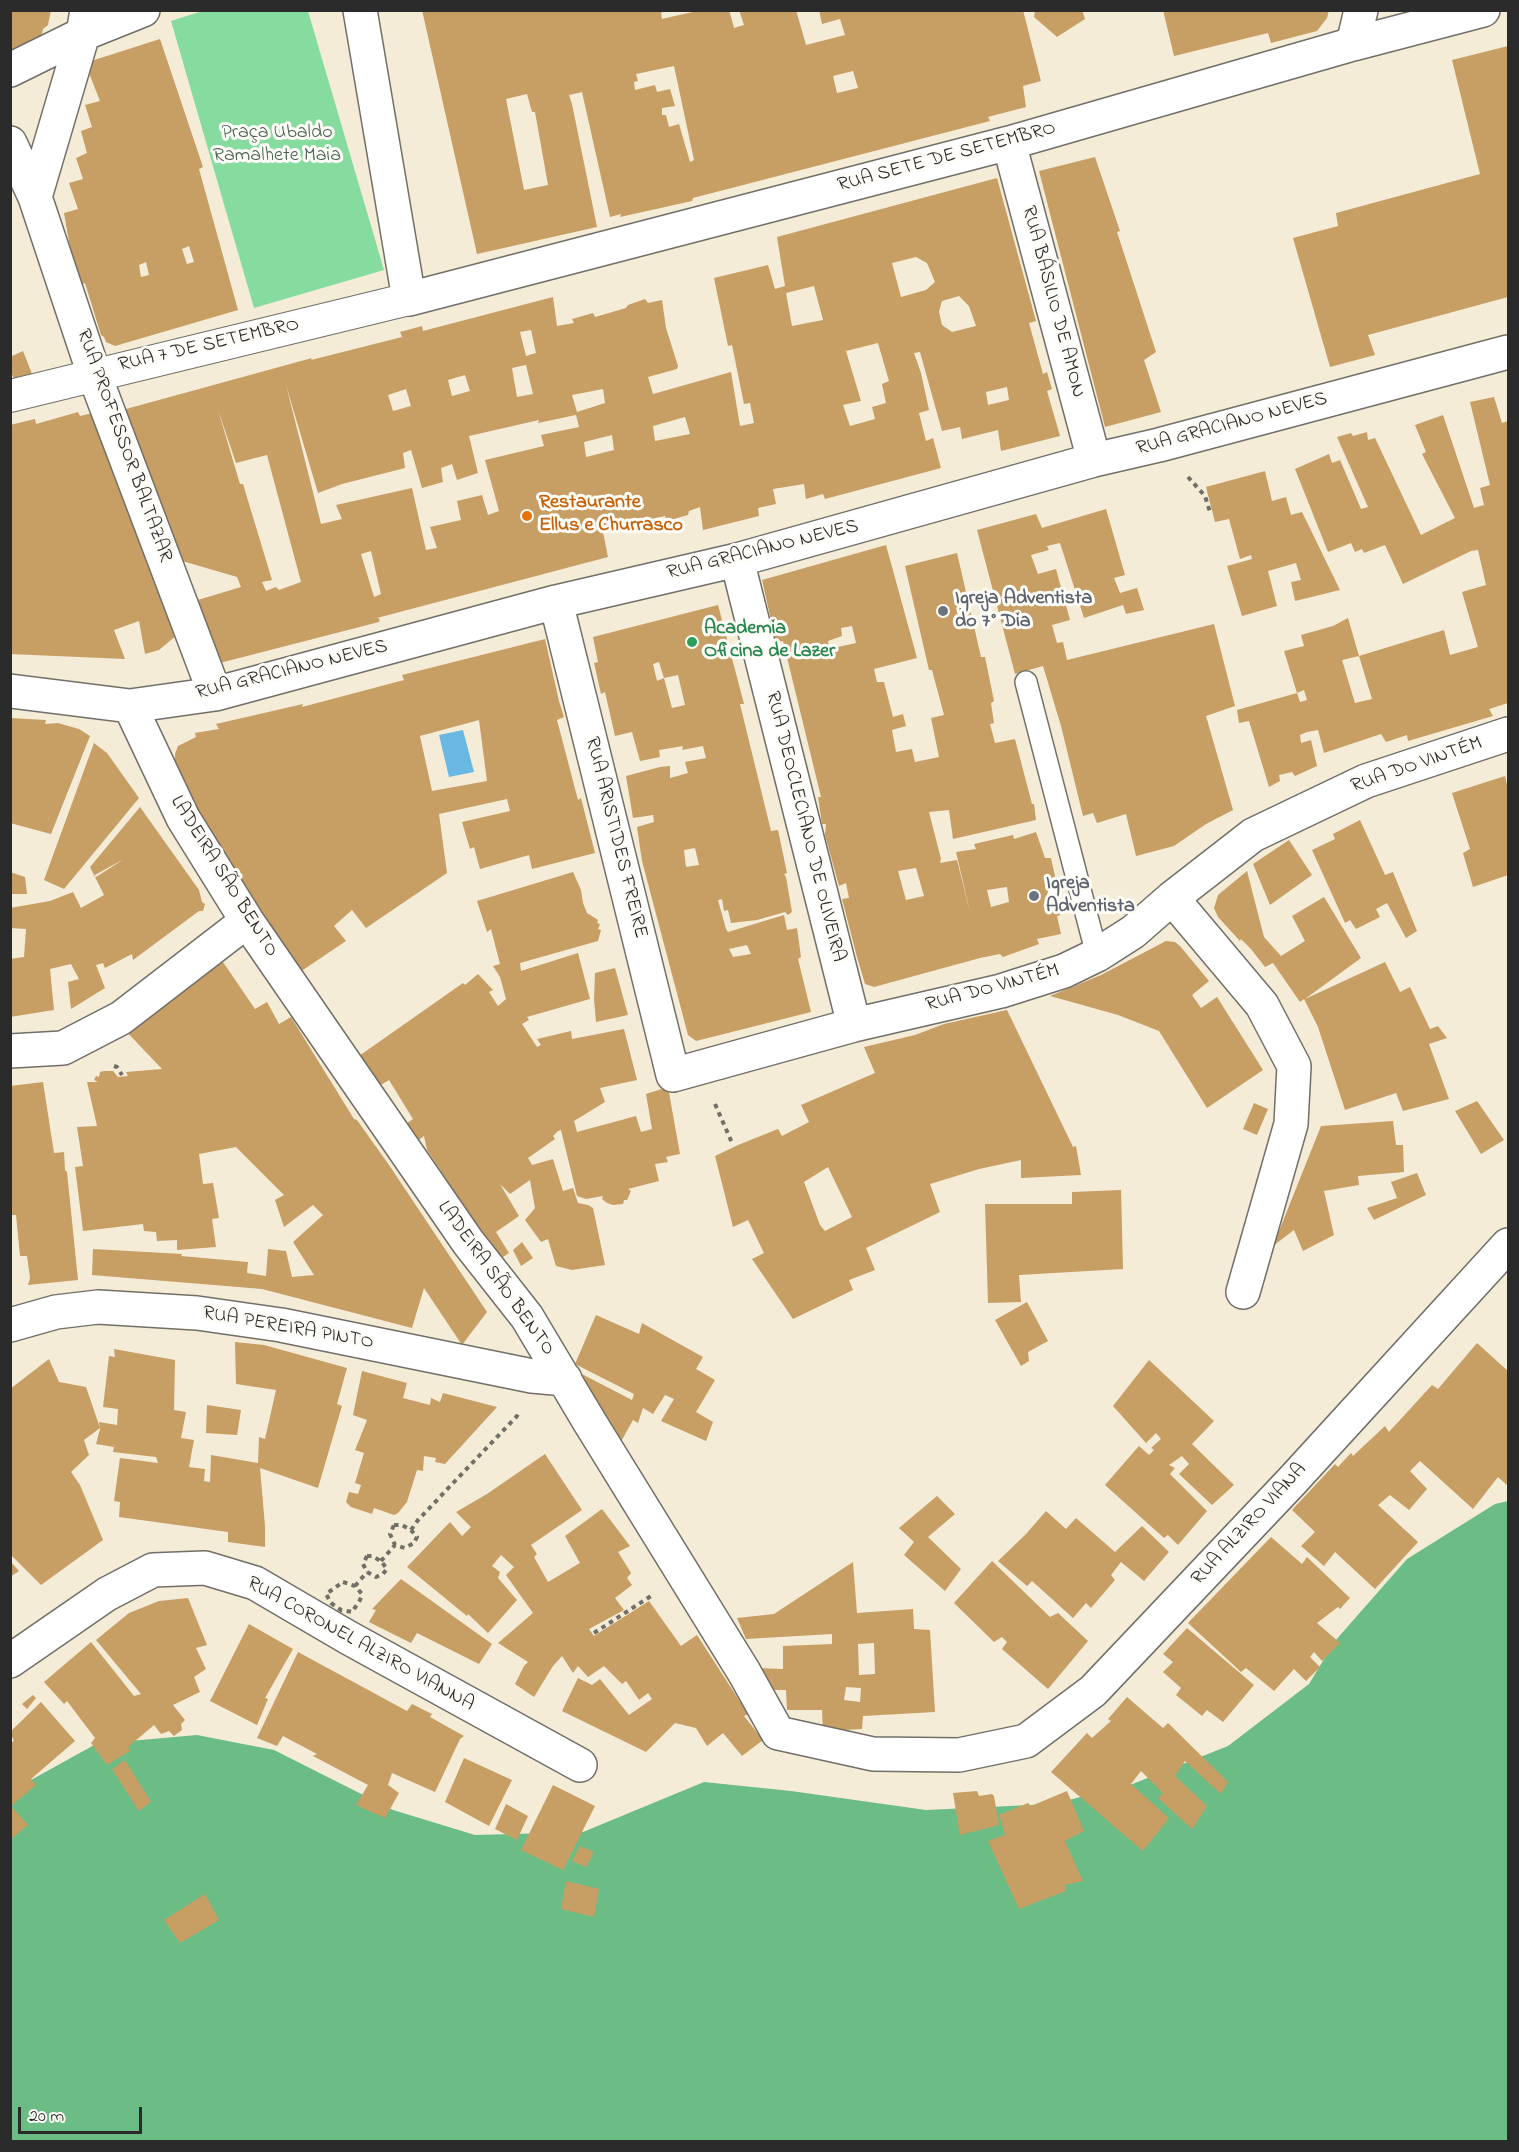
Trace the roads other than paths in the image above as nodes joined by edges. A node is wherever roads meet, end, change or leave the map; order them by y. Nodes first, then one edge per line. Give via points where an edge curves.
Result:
1 (143, 10) edge
2 (360, 10) edge
3 (1361, 10) edge
4 (1483, 10) edge
5 (85, 22) edge
6 (1353, 44) junction
7 (10, 70) edge
8 (10, 143) edge
9 (1010, 143) junction
10 (35, 197) junction
11 (409, 299) junction
12 (1509, 352) edge
13 (94, 374) junction
14 (10, 396) edge
15 (1094, 460) junction
16 (737, 560) junction
17 (556, 602) junction
18 (1026, 682) dead end
19 (10, 691) edge
20 (215, 694) junction
21 (130, 706) junction
22 (1509, 734) edge
23 (1172, 898) junction
24 (247, 921) junction
25 (1097, 955) junction
26 (854, 1025) junction
27 (10, 1051) edge
28 (687, 1071) joint
29 (1509, 1245) edge
30 (1243, 1292) dead end
31 (10, 1325) edge
32 (565, 1379) junction
33 (10, 1661) edge
34 (958, 1755) joint
35 (580, 1765) dead end

1 - 5 street
2 - 11 street
3 - 6 street
4 - 6 street, RUA SETE DE SETEMBRO
5 - 7 street
5 - 10 street
6 - 9 street, RUA SETE DE SETEMBRO
8 - 10 street, RUA PROFESSOR BALTAZAR
9 - 11 street, RUA SETE DE SETEMBRO
9 - 15 street, RUA BÁSILIO DE AMON
10 - 13 street, RUA PROFESSOR BALTAZAR
11 - 13 street, RUA 7 DE SETEMBRO
12 - 15 street, RUA GRACIANO NEVES
13 - 14 street, RUA 7 DE SETEMBRO
13 - 20 street, RUA PROFESSOR BALTAZAR
15 - 16 street, RUA GRACIANO NEVES
16 - 17 street, RUA GRACIANO NEVES
16 - 26 street, RUA DEOCLECIANO DE OLIVEIRA
17 - 20 street, RUA GRACIANO NEVES
17 - 28 street, RUA ARISTIDES FREIRE
18 - 25 lane
19 - 21 street, RUA GRACIANO NEVES
20 - 21 street, RUA GRACIANO NEVES
21 - 24 street, LADEIRA SÃO BENTO via 183,818
22 - 23 street, RUA DO VINTÉM via 1366,781 1253,835
23 - 25 street, RUA DO VINTÉM via 1133,932
23 - 30 street via 1262,1005 1294,1066 1291,1124
24 - 27 street via 121,1018 63,1048
24 - 32 street, LADEIRA SÃO BENTO via 461,1233 527,1317
25 - 26 street, RUA DO VINTÉM via 1064,971 1001,991
26 - 28 street, RUA DO VINTÉM
29 - 34 street, RUA ALZIRO VIANA via 1093,1691 1026,1741
31 - 32 street, RUA PEREIRA PINTO via 56,1312 98,1307 196,1313 281,1325 532,1376
32 - 34 street, LADEIRA SÃO BENTO via 778,1733 873,1754
33 - 35 street, RUA CORONEL ALZIRO VIANNA via 107,1594 153,1570 205,1568 255,1583

